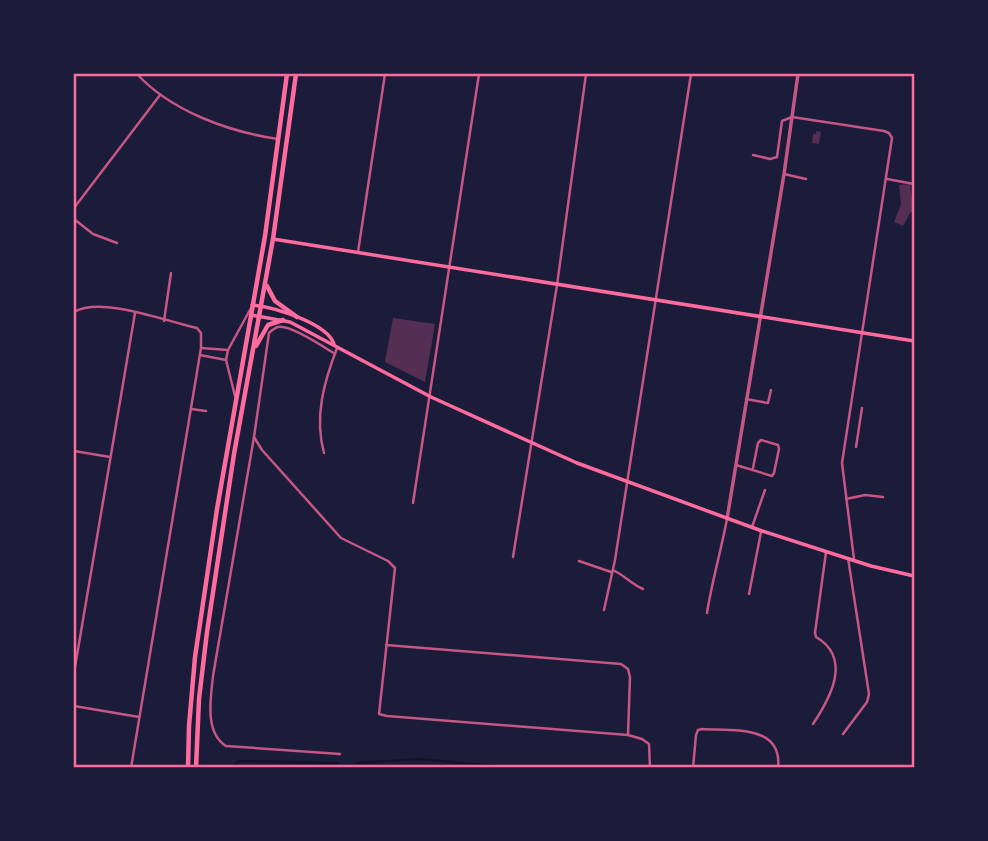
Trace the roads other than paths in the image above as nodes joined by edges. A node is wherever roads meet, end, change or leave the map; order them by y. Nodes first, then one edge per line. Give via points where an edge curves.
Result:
1 (137, 74) edge
2 (287, 74) edge
3 (296, 74) edge
4 (385, 74) edge
5 (480, 74) edge
6 (586, 74) edge
7 (691, 74) edge
8 (798, 74) edge
9 (160, 95) junction
10 (792, 117) junction
11 (278, 139) junction
12 (753, 155) dead end
13 (784, 174) junction
14 (806, 179) dead end
15 (887, 179) junction
16 (915, 184) edge
17 (74, 208) edge
18 (74, 219) edge
19 (273, 239) junction
20 (117, 243) dead end
21 (358, 252) junction
22 (448, 268) junction
23 (171, 273) dead end
24 (267, 281) junction
25 (557, 285) junction
26 (656, 299) junction
27 (252, 306) junction
28 (262, 306) junction
29 (74, 312) edge
30 (135, 313) junction
31 (251, 315) junction
32 (260, 315) junction
33 (297, 317) junction
34 (760, 318) junction
35 (283, 320) junction
36 (164, 321) junction
37 (862, 332) junction
38 (915, 341) edge
39 (336, 345) junction
40 (201, 348) junction
41 (228, 350) junction
42 (253, 353) junction
43 (335, 354) junction
44 (200, 355) junction
45 (226, 360) junction
46 (771, 390) dead end
47 (431, 397) junction
48 (236, 398) junction
49 (746, 399) junction
50 (862, 408) dead end
51 (191, 409) junction
52 (206, 411) dead end
53 (847, 426) junction
54 (859, 428) junction
55 (254, 437) junction
56 (530, 443) junction
57 (856, 447) dead end
58 (74, 452) edge
59 (324, 453) dead end
60 (110, 457) junction
61 (736, 465) junction
62 (753, 468) junction
63 (627, 481) junction
64 (765, 490) dead end
65 (883, 497) dead end
66 (846, 499) junction
67 (413, 503) dead end
68 (727, 519) junction
69 (752, 527) junction
70 (762, 531) junction
71 (826, 552) junction
72 (513, 557) dead end
73 (848, 558) junction
74 (854, 560) junction
75 (579, 561) dead end
76 (612, 571) junction
77 (915, 576) edge
78 (643, 589) dead end
79 (749, 594) dead end
80 (604, 611) dead end
81 (707, 613) dead end
82 (74, 635) edge
83 (80, 636) junction
84 (386, 645) junction
85 (74, 673) edge
86 (74, 706) edge
87 (139, 717) junction
88 (813, 724) dead end
89 (843, 734) dead end
90 (628, 735) junction
91 (340, 754) dead end
92 (131, 768) edge
93 (188, 768) edge
94 (196, 768) edge
95 (650, 768) edge
96 (693, 768) edge
97 (778, 768) edge

1 - 9 street
2 - 11 main road
3 - 19 main road
4 - 21 street
5 - 22 street
6 - 25 street
7 - 26 street
8 - 10 street
9 - 11 street via 229,128
9 - 17 street
10 - 12 street via 782,121 777,157
10 - 13 street
10 - 15 street via 889,133 892,146
11 - 27 main road
13 - 14 street
13 - 34 street
15 - 16 street
15 - 37 street
18 - 20 street via 93,234
19 - 21 main road
19 - 24 main road
21 - 22 main road
22 - 25 main road
22 - 47 street
23 - 36 street
24 - 28 main road
24 - 33 main road via 275,301
25 - 26 main road
25 - 56 street
26 - 34 main road
26 - 63 street
27 - 28 main road
27 - 31 main road
27 - 41 street
28 - 32 main road
28 - 33 main road
29 - 30 street via 101,307
30 - 36 street
30 - 60 street
31 - 32 main road
31 - 48 main road
32 - 35 main road
32 - 42 main road
33 - 39 main road via 331,336
34 - 37 main road
34 - 49 street
35 - 39 main road
35 - 42 main road via 262,332
36 - 40 street via 200,330
37 - 38 main road
37 - 53 street
39 - 43 street
39 - 47 main road
40 - 41 street
40 - 44 street
41 - 45 street
42 - 94 main road via 205,644
43 - 55 street via 285,327 271,331
43 - 59 street via 325,379 321,409
44 - 45 street
44 - 51 street
45 - 48 street
46 - 49 street via 768,403
47 - 56 main road
47 - 67 street
48 - 93 main road via 195,657
49 - 61 street
50 - 54 street
51 - 52 street
51 - 87 street
53 - 54 street
53 - 66 street via 842,463
54 - 57 street
55 - 84 street via 341,538 395,568
55 - 91 street via 213,676 212,724 218,740 226,746
56 - 63 main road
56 - 72 street
58 - 60 street
60 - 83 street
61 - 62 street
61 - 68 street
62 - 62 street via 761,440 778,444 772,476
63 - 68 main road
63 - 76 street
64 - 69 street
65 - 66 street
66 - 74 street
68 - 69 main road
68 - 81 street
69 - 70 main road
70 - 71 main road
70 - 79 street
71 - 73 main road
71 - 88 street via 815,633 836,659 830,700
73 - 74 main road
73 - 89 street via 869,694
74 - 77 main road
75 - 76 street
76 - 78 street
76 - 80 street
82 - 83 street
83 - 85 street
84 - 90 street via 621,664 631,677
84 - 90 street via 381,715
86 - 87 street
87 - 92 street
90 - 95 street via 649,744
96 - 97 street via 696,734 702,729 763,734 777,753

